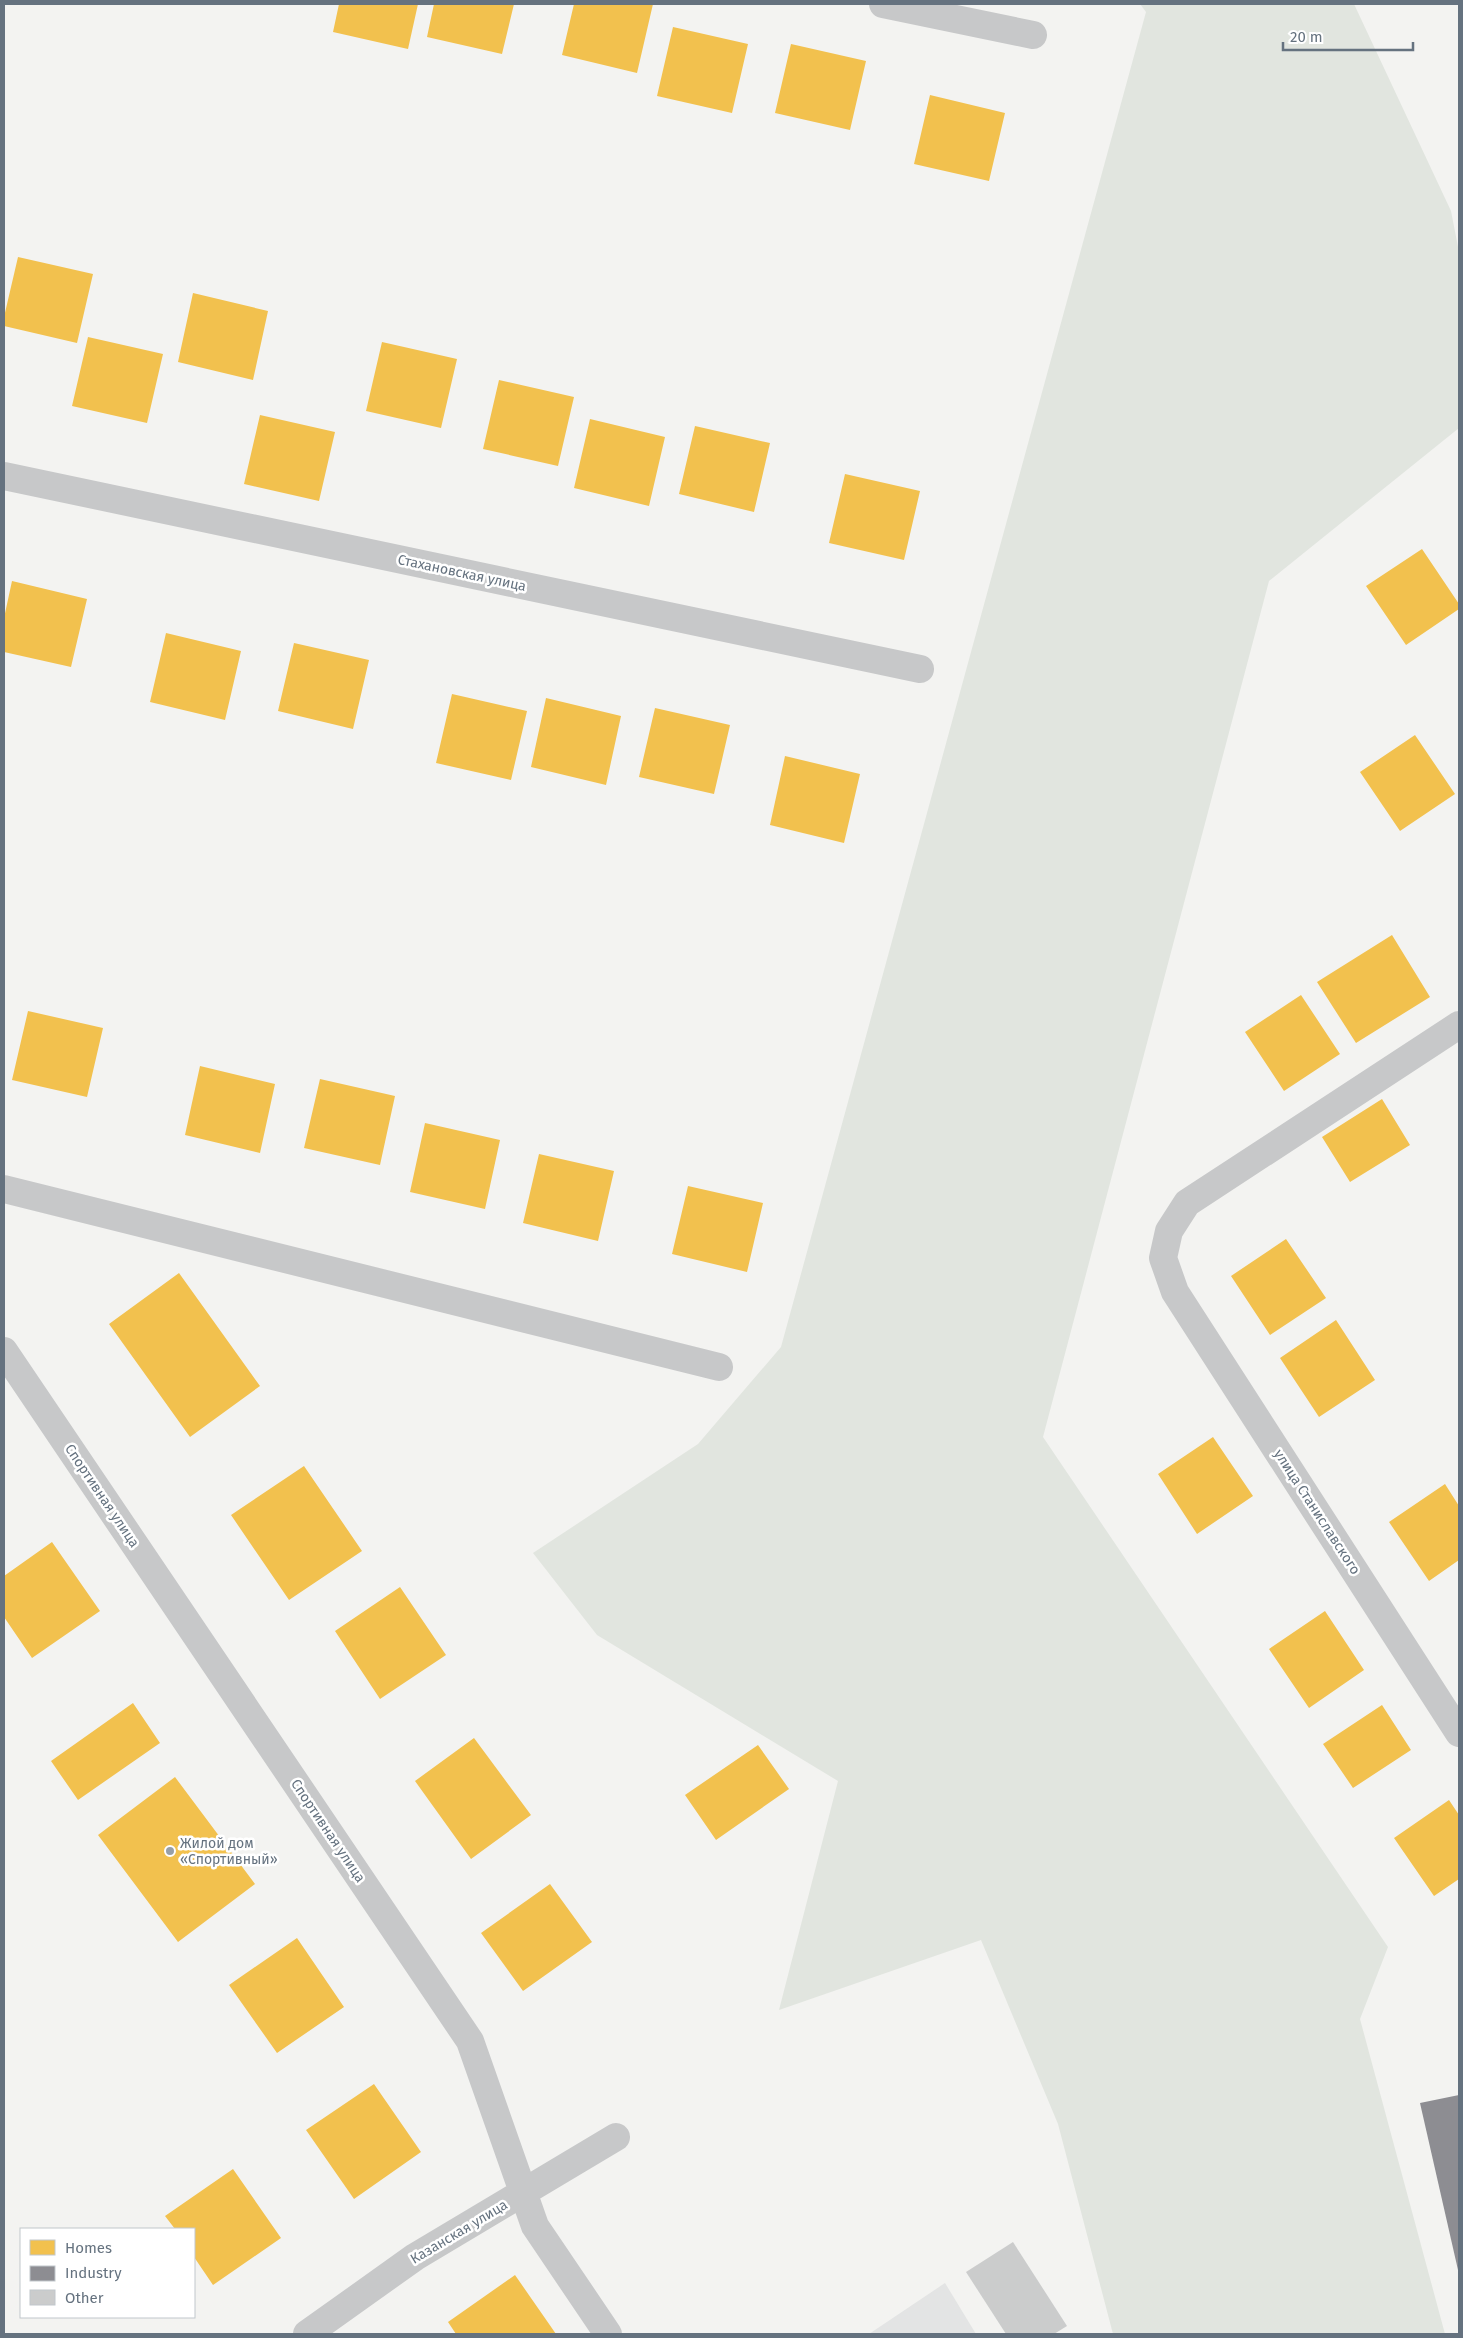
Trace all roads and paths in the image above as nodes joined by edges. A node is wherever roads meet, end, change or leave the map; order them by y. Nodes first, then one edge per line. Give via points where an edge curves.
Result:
1 (884, 4) edge
2 (1033, 35) dead end
3 (4, 476) edge
4 (920, 669) dead end
5 (1459, 1025) edge
6 (4, 1188) edge
7 (4, 1351) edge
8 (719, 1367) dead end
9 (1459, 1733) edge
10 (616, 2137) dead end
11 (523, 2194) junction
12 (307, 2334) edge
13 (608, 2334) edge

1 - 2 street
3 - 4 street, Стахановская улица
5 - 9 street, улица Станиславского via 1187,1202 1169,1231 1163,1258 1175,1292
6 - 8 street
7 - 11 street, Спортивная улица via 470,2041
10 - 11 street, Казанская улица
11 - 12 street, Казанская улица via 416,2257
11 - 13 street, Спортивная улица via 535,2226

